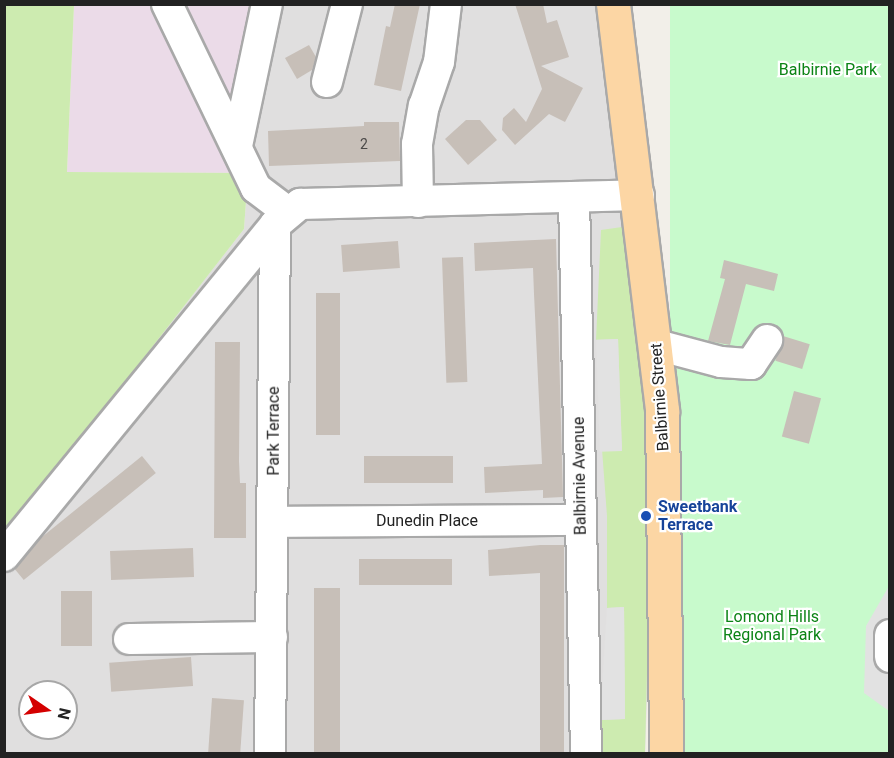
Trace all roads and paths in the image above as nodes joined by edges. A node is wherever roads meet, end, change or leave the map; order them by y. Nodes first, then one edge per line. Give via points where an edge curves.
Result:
1 (167, 4) edge
2 (267, 4) edge
3 (347, 4) edge
4 (446, 4) edge
5 (614, 4) edge
6 (327, 82) dead end
7 (237, 146) junction
8 (639, 195) junction
9 (574, 198) junction
10 (418, 202) junction
11 (282, 219) junction
12 (767, 340) dead end
13 (657, 345) junction
14 (581, 520) junction
15 (273, 522) junction
16 (4, 556) edge
17 (890, 635) edge
18 (272, 637) junction
19 (129, 639) dead end
20 (890, 657) edge
21 (270, 753) edge
22 (586, 753) edge
23 (666, 753) edge

1 - 7 street
2 - 7 street
3 - 6 street
4 - 10 street via 439,62 424,106 417,144
5 - 8 main road, Balbirnie Street
7 - 11 street via 256,188
8 - 9 street
8 - 13 main road, Balbirnie Street
9 - 10 street
9 - 14 street, Balbirnie Avenue
10 - 11 street via 300,204
11 - 15 street, Park Terrace
11 - 16 street
12 - 13 street via 751,364 721,362
13 - 23 main road, Balbirnie Street via 666,477
14 - 15 street, Dunedin Place
14 - 22 street, Balbirnie Avenue
15 - 18 street, Park Terrace
17 - 20 street
18 - 19 street
18 - 21 street, Park Terrace

